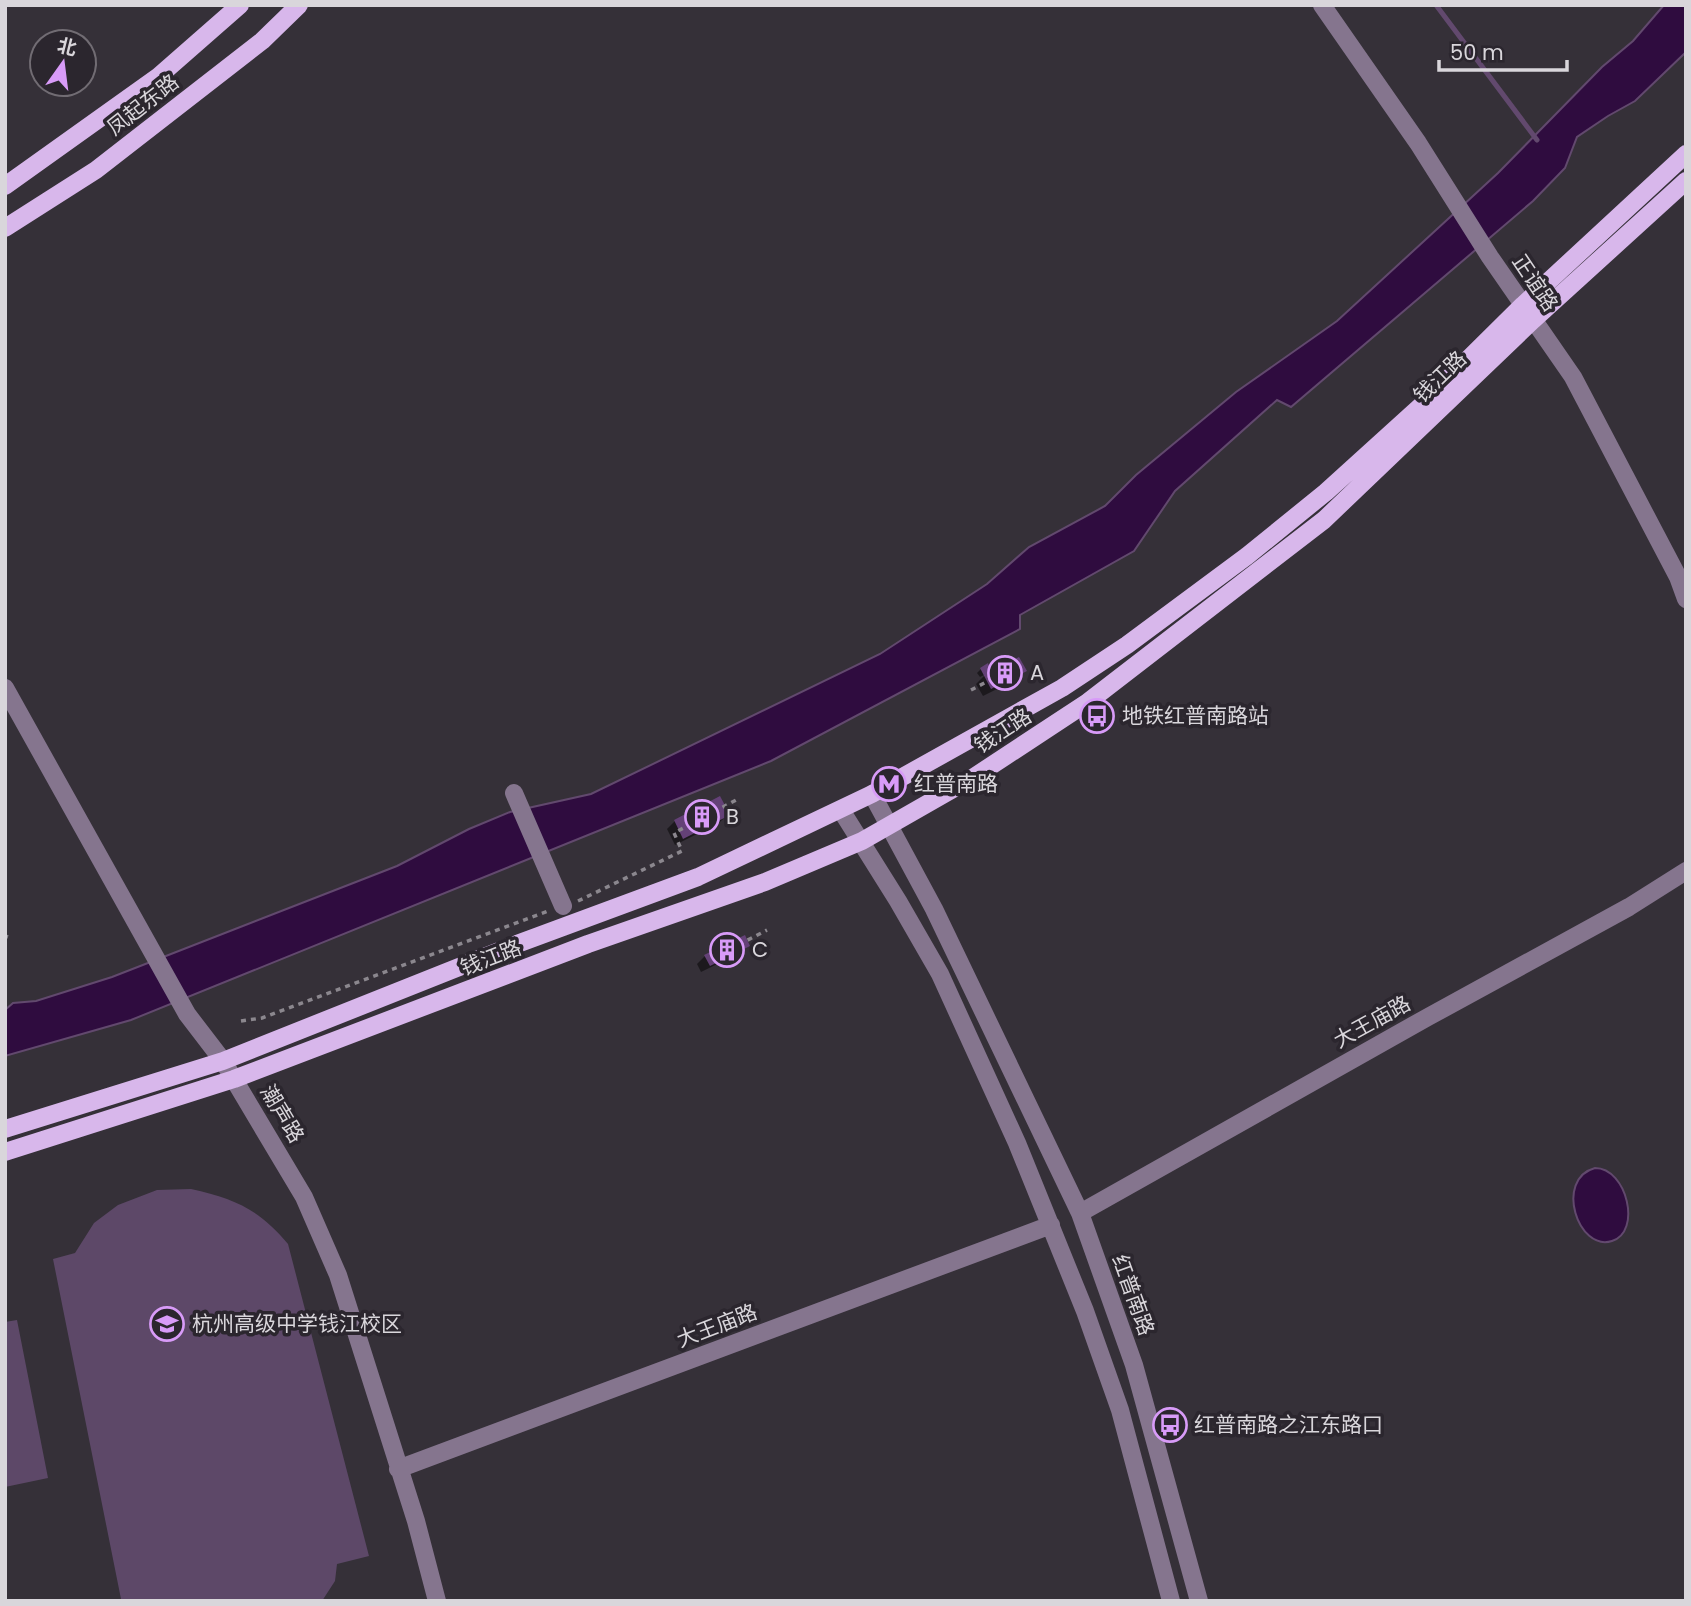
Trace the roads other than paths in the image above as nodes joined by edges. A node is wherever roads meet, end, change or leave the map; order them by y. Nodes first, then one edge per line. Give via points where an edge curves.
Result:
1 (240, 5) edge
2 (299, 5) edge
3 (1322, 5) edge
4 (1686, 154) edge
5 (1686, 181) edge
6 (5, 186) edge
7 (5, 228) edge
8 (1528, 313) junction
9 (1686, 599) edge
10 (7, 697) edge
11 (514, 793) dead end
12 (872, 794) junction
13 (841, 810) junction
14 (888, 825) junction
15 (862, 841) junction
16 (1686, 871) edge
17 (563, 906) road end
18 (223, 1060) junction
19 (234, 1079) junction
20 (5, 1129) edge
21 (5, 1152) edge
22 (1080, 1213) junction
23 (1051, 1225) junction
24 (398, 1469) junction
25 (437, 1601) edge
26 (1171, 1601) edge
27 (1199, 1601) edge

1 - 6 main road, 凤起东路 via 159,76
2 - 7 main road, 凤起东路 via 262,41 96,170
3 - 8 street, 正谊路
4 - 8 main road, 钱江路
5 - 8 main road, 钱江路
8 - 9 street, 正谊路 via 1573,377
8 - 12 main road, 钱江路 via 1336,484 1127,645 1062,688
8 - 14 main road, 钱江路 via 1324,520 1088,702 974,777
10 - 18 street, 潮声路 via 187,1014
11 - 17 street
12 - 13 main road, 钱江路
12 - 14 street, 红普南路
13 - 15 street
13 - 18 main road, 钱江路 via 698,877
14 - 15 main road, 钱江路
14 - 22 street, 红普南路
15 - 19 main road, 钱江路 via 765,882
15 - 23 street via 940,974
16 - 22 street, 大王庙路
18 - 19 street, 潮声路
18 - 20 main road, 钱江路
19 - 21 main road, 钱江路
19 - 24 street, 潮声路 via 304,1198 338,1275
22 - 27 street, 红普南路 via 1134,1365
23 - 24 street, 大王庙路
23 - 26 street via 1120,1410
24 - 25 street, 潮声路

